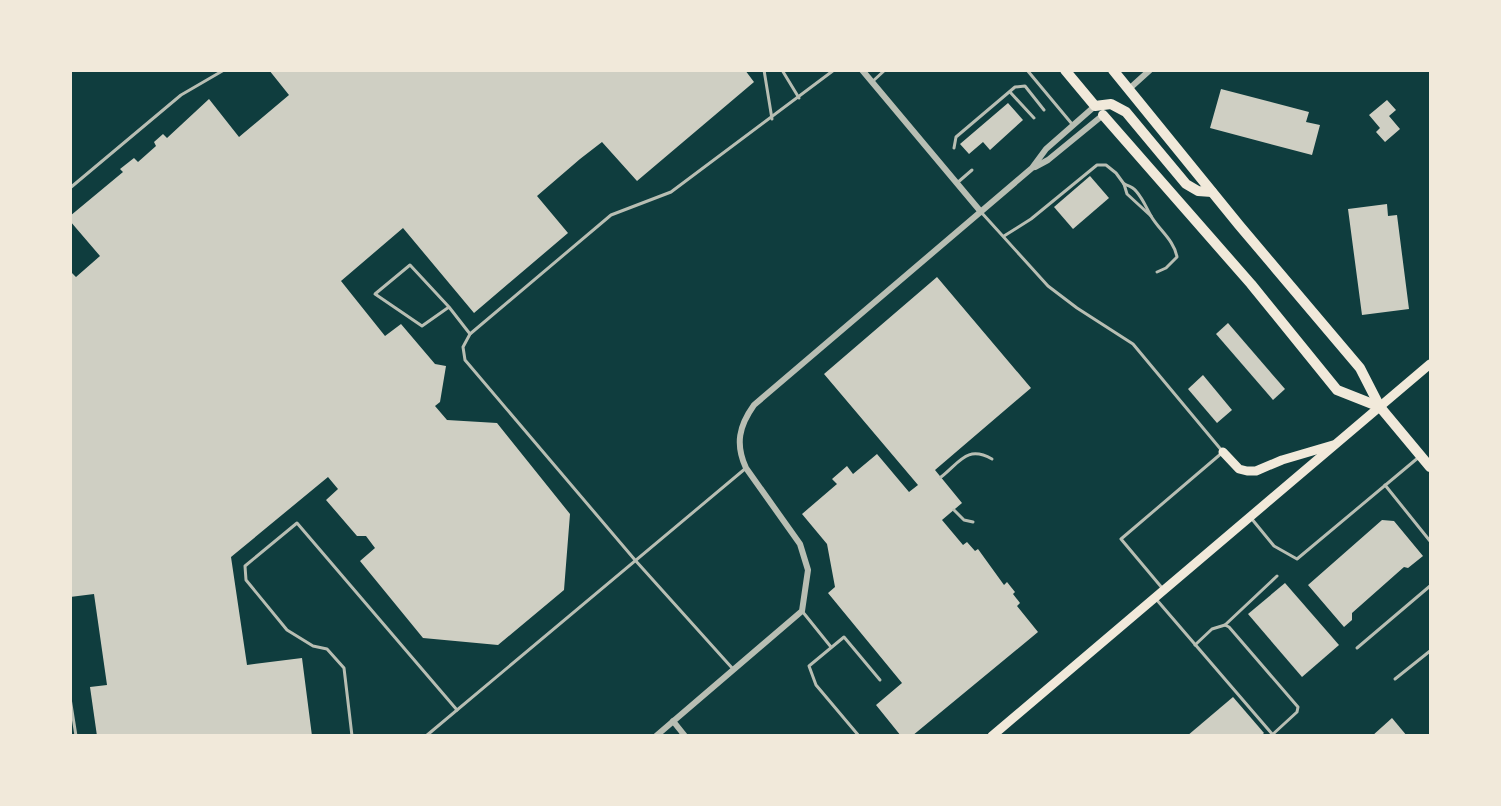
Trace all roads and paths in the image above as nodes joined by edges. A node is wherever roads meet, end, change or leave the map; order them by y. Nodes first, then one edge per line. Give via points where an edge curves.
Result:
1 (224, 70) edge
2 (764, 70) edge
3 (782, 70) edge
4 (834, 70) edge
5 (862, 70) edge
6 (885, 70) edge
7 (1027, 70) edge
8 (1065, 70) edge
9 (1113, 70) edge
10 (1150, 70) edge
11 (872, 82) junction
12 (1129, 88) junction
13 (1010, 92) junction
14 (799, 98) junction
15 (1044, 110) dead end
16 (1099, 111) junction
17 (1034, 118) dead end
18 (772, 119) junction
19 (1072, 125) junction
20 (954, 147) dead end
21 (1032, 168) junction
22 (972, 170) dead end
23 (957, 183) junction
24 (1124, 184) junction
25 (70, 188) edge
26 (1212, 192) junction
27 (981, 212) junction
28 (1151, 216) junction
29 (1004, 236) junction
30 (1157, 272) dead end
31 (449, 307) junction
32 (470, 334) junction
33 (1431, 364) edge
34 (1380, 407) junction
35 (1338, 443) junction
36 (1223, 452) junction
37 (1421, 456) junction
38 (992, 459) dead end
39 (1431, 467) edge
40 (746, 468) junction
41 (941, 477) dead end
42 (1385, 485) junction
43 (954, 510) dead end
44 (1250, 517) junction
45 (973, 522) dead end
46 (1431, 541) edge
47 (635, 560) junction
48 (1277, 576) dead end
49 (1431, 586) edge
50 (1164, 590) junction
51 (1154, 598) junction
52 (801, 612) junction
53 (1225, 625) junction
54 (1195, 645) junction
55 (831, 647) junction
56 (1357, 648) dead end
57 (1431, 651) edge
58 (734, 670) junction
59 (1395, 679) dead end
60 (880, 681) dead end
61 (70, 698) edge
62 (457, 710) junction
63 (673, 722) junction
64 (76, 735) edge
65 (352, 735) edge
66 (426, 735) edge
67 (657, 735) edge
68 (685, 735) edge
69 (859, 735) edge
70 (992, 735) edge
71 (1273, 735) edge

1 - 25 lane via 181,95
2 - 18 lane
3 - 14 lane
4 - 14 lane
5 - 11 street
6 - 11 lane
7 - 19 lane
8 - 16 main road
9 - 12 main road
10 - 12 street
11 - 23 street
12 - 26 main road
13 - 15 lane via 1025,86
13 - 17 lane
13 - 20 lane via 956,137
14 - 18 lane
16 - 19 street
16 - 21 street via 1048,160
16 - 26 main road via 1111,104 1118,107 1186,184 1198,191
16 - 34 main road via 1338,390
18 - 32 lane via 671,192 611,215
19 - 21 street
21 - 27 street
22 - 23 lane
23 - 27 street
24 - 28 lane via 1127,194
24 - 28 lane via 1134,188
24 - 29 lane via 1106,165 1097,165
26 - 34 main road via 1360,368
27 - 29 lane
27 - 40 street via 757,401 740,434 739,446
28 - 30 lane via 1177,256
29 - 36 lane via 1048,286 1133,344
31 - 31 lane via 410,265 375,294 422,326
31 - 32 lane
32 - 47 lane via 463,347 465,360
33 - 34 main road
34 - 35 main road
34 - 37 main road
35 - 36 main road via 1256,471 1239,469
35 - 44 main road
36 - 50 lane via 1121,539
37 - 39 main road
37 - 42 lane
38 - 41 lane via 971,453
40 - 47 lane
40 - 52 street via 800,544 808,570
42 - 44 lane via 1297,559 1274,546
42 - 46 lane
43 - 45 lane via 964,520
44 - 50 main road
47 - 58 lane
47 - 62 lane
48 - 53 lane
49 - 56 lane
50 - 51 main road
51 - 54 lane
51 - 70 main road
52 - 55 lane
52 - 58 street
53 - 54 lane via 1212,629
53 - 71 lane via 1298,708
54 - 71 lane
55 - 60 lane via 844,638
55 - 69 lane via 809,666 816,685
57 - 59 lane
58 - 63 street
61 - 64 lane
62 - 65 lane via 297,523 245,566 246,580 287,630 313,646 327,649 344,668
62 - 66 lane
63 - 67 street
63 - 68 street

